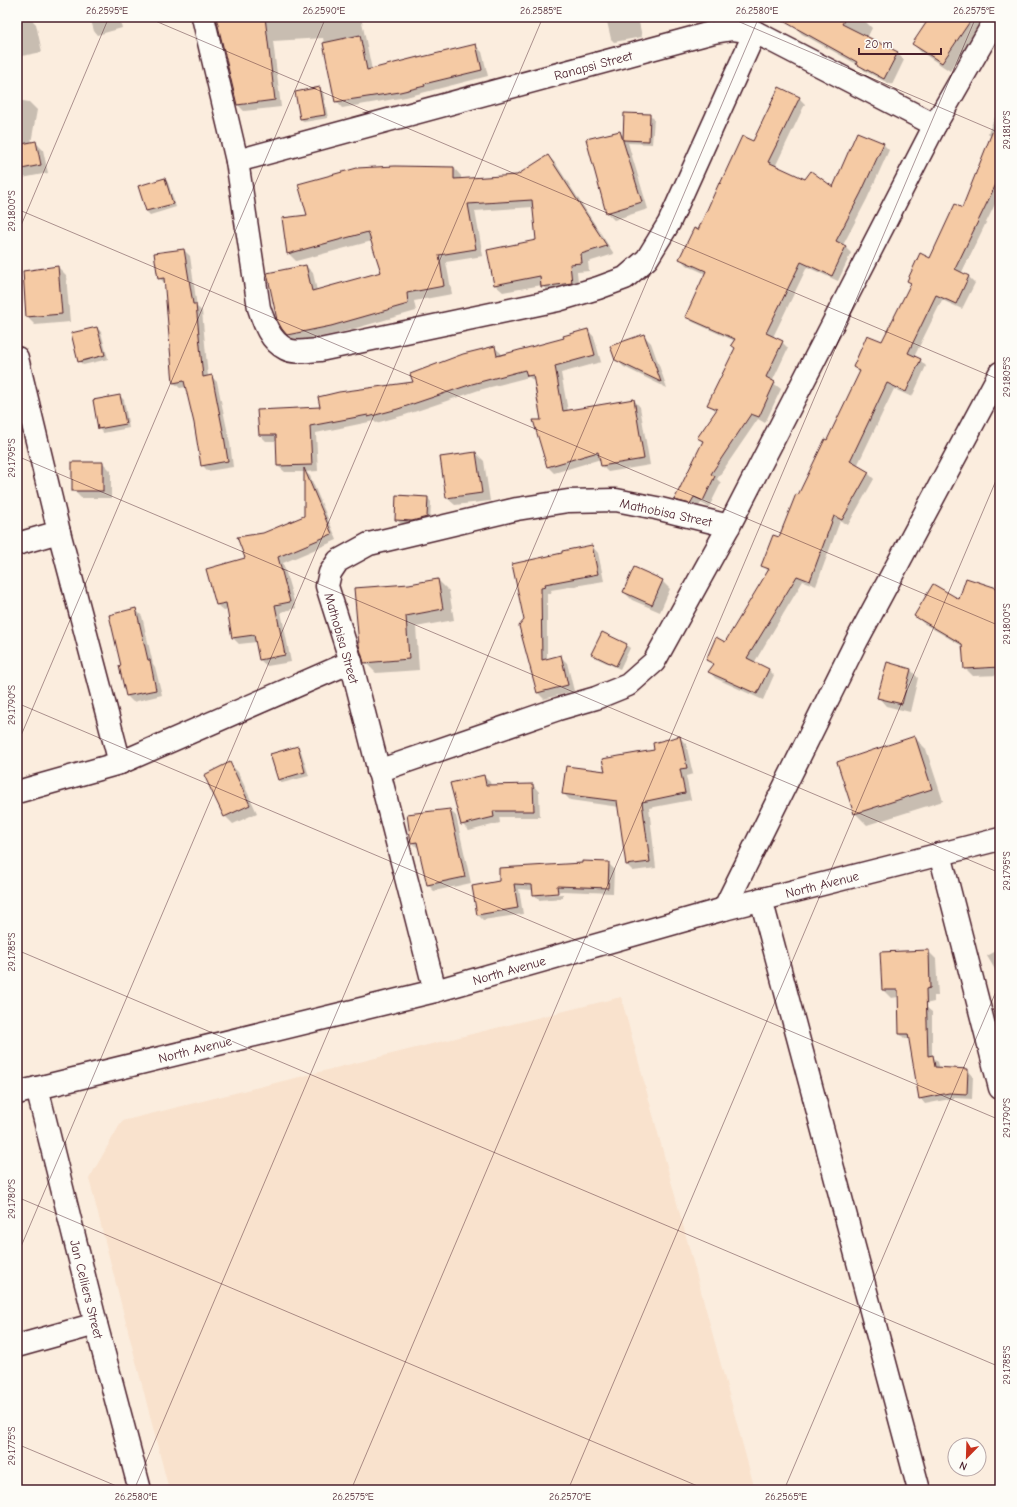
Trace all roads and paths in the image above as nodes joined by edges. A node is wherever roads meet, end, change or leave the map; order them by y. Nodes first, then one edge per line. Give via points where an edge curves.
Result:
1 (203, 17) edge
2 (997, 17) edge
3 (755, 32) junction
4 (935, 125) junction
5 (237, 161) junction
6 (17, 358) edge
7 (1000, 373) edge
8 (729, 526) junction
9 (59, 532) junction
10 (17, 544) edge
11 (350, 662) junction
12 (120, 763) junction
13 (378, 771) junction
14 (17, 792) edge
15 (1000, 839) edge
16 (940, 854) junction
17 (761, 899) junction
18 (724, 908) junction
19 (435, 991) junction
20 (1000, 1088) edge
21 (27, 1091) edge
22 (96, 1324) junction
23 (17, 1346) edge
24 (140, 1490) edge
25 (919, 1490) edge

1 - 5 street
2 - 4 street
3 - 4 street, Ranapsi Street
3 - 5 street, Ranapsi Street via 732,29 714,32
3 - 5 street via 669,223 647,259 625,278 558,300 320,350 286,349 266,328 259,308
4 - 8 street
6 - 9 street
7 - 18 street via 856,642
8 - 11 street, Mathobisa Street via 616,500 568,501 518,509 369,544 338,561 330,573 327,586
8 - 13 street via 654,662 628,685
9 - 10 street
9 - 12 street
11 - 12 street
11 - 13 street, Mathobisa Street
12 - 14 street
13 - 19 street, Mathobisa Street
15 - 16 street, North Avenue
16 - 17 street, North Avenue
16 - 20 street
17 - 18 street, North Avenue
17 - 25 street
18 - 19 street, North Avenue
19 - 21 street, North Avenue
21 - 22 street, Jan Celliers Street
22 - 23 street
22 - 24 street, Jan Celliers Street

